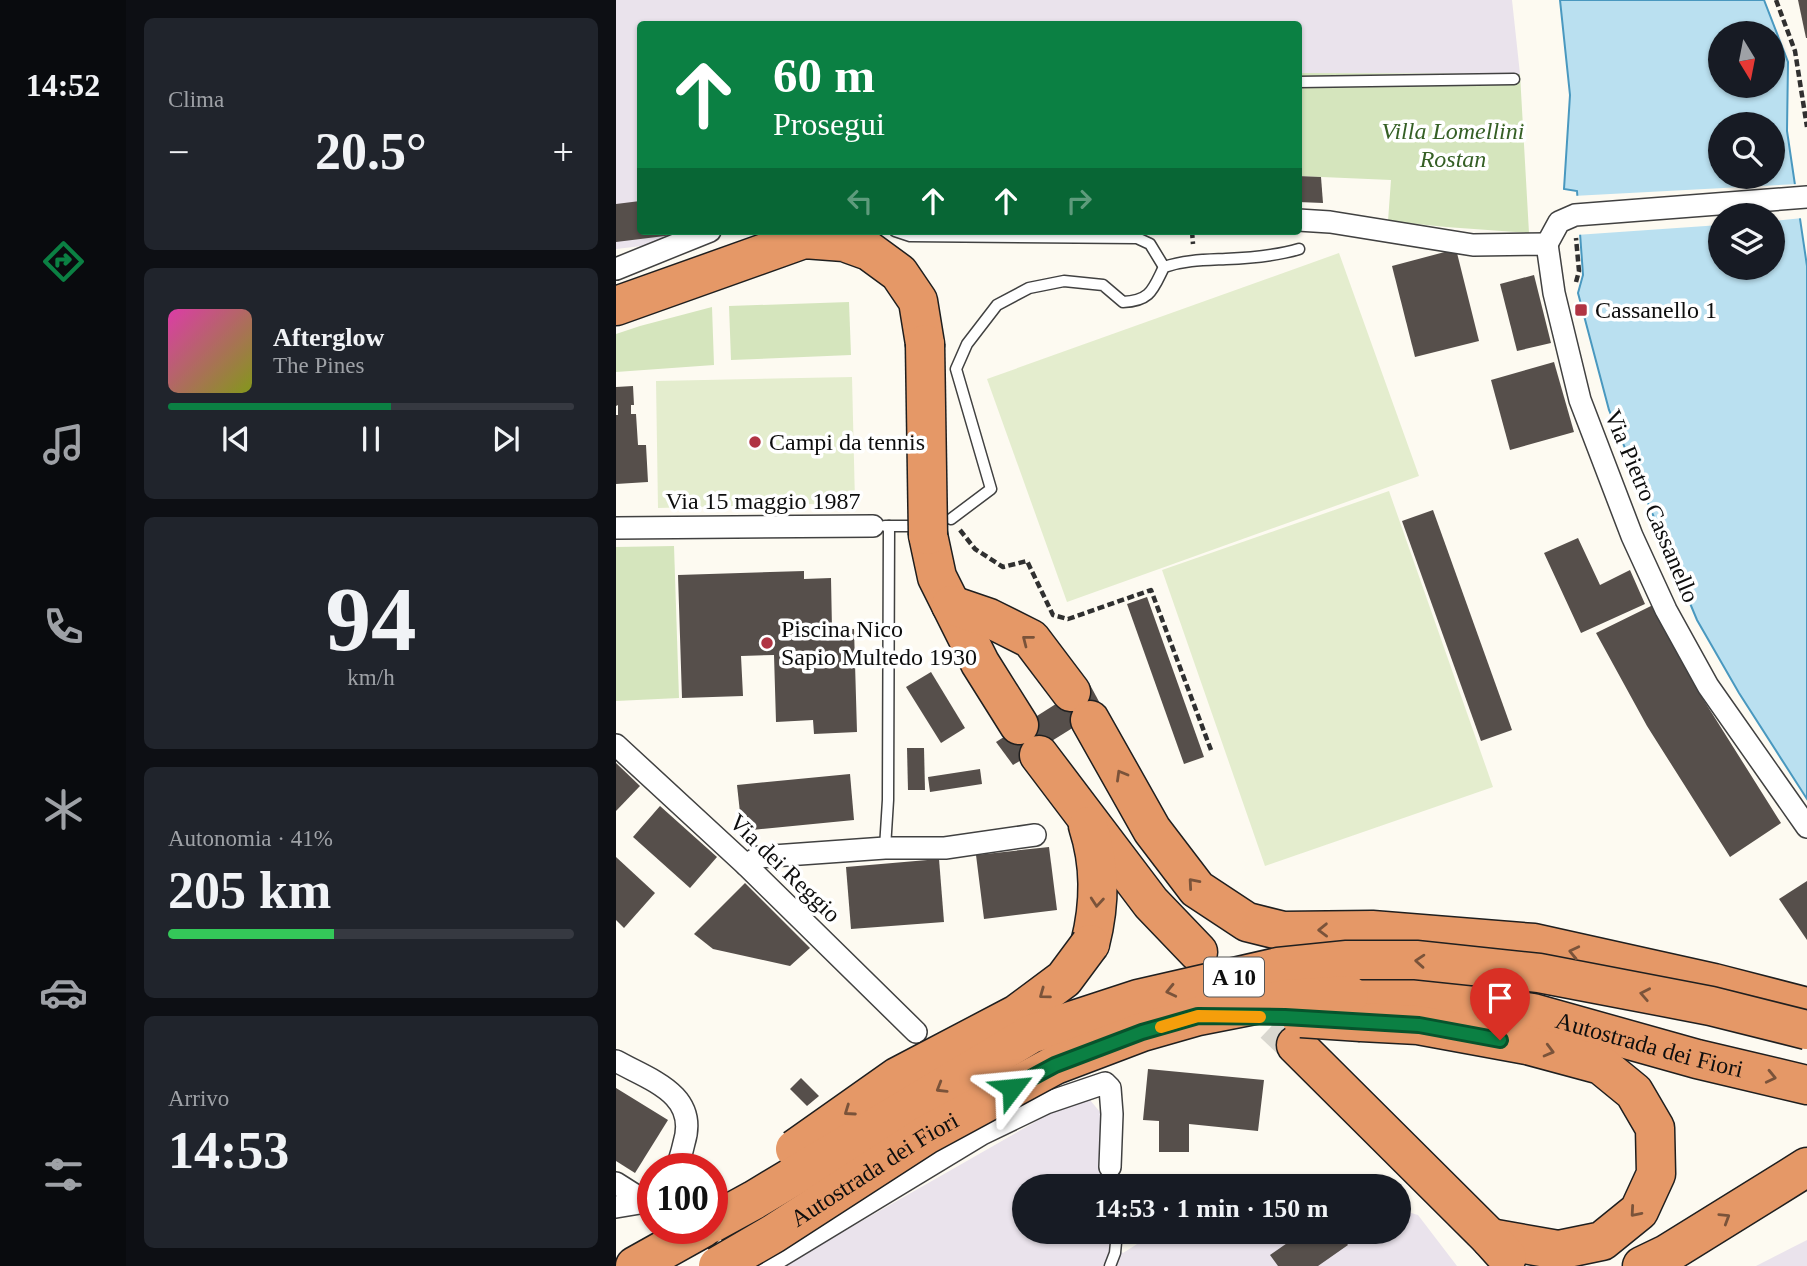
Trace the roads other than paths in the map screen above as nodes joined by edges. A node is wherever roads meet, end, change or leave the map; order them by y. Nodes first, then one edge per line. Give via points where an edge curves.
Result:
1 (1514, 79) dead end
2 (1302, 82) edge
3 (1804, 198) edge
4 (1302, 220) edge
5 (700, 235) edge
6 (908, 235) edge
7 (1547, 244) junction
8 (1299, 249) dead end
9 (1164, 267) junction
10 (616, 269) edge
11 (616, 306) edge
12 (881, 526) junction
13 (929, 527) junction
14 (616, 528) edge
15 (951, 605) junction
16 (616, 745) edge
17 (1083, 811) junction
18 (1807, 827) edge
19 (1152, 830) junction
20 (1035, 835) dead end
21 (885, 848) junction
22 (746, 865) junction
23 (1152, 903) junction
24 (1198, 953) dead end
25 (1807, 1007) edge
26 (1355, 1008) junction
27 (1807, 1030) edge
28 (916, 1032) dead end
29 (1296, 1045) tunnel mouth
30 (616, 1061) edge
31 (1807, 1085) edge
32 (680, 1153) edge
33 (1807, 1167) edge
34 (1110, 1174) edge
35 (616, 1183) edge
36 (637, 1193) edge
37 (728, 1196) edge
38 (637, 1201) edge
39 (616, 1207) edge
40 (728, 1214) edge
41 (1490, 1238) junction
42 (660, 1244) edge
43 (674, 1244) edge
44 (1115, 1244) edge
45 (1655, 1260) edge
46 (629, 1266) edge
47 (635, 1266) edge
48 (718, 1266) edge
49 (764, 1266) edge
50 (1110, 1266) edge
51 (1534, 1266) edge

1 - 2 lane
3 - 7 street via 1576,225 1559,222
4 - 7 street via 1473,245
5 - 10 street
6 - 9 lane via 1137,237 1150,244
7 - 18 street, Via Pietro Cassanello via 1553,293 1580,400 1632,536 1708,686
8 - 9 lane via 1268,256 1182,261
9 - 13 lane via 1146,297 1135,301 1123,302 1103,285 1064,281 1029,288 997,305 967,344 956,369 991,489
11 - 13 highway, bridge via 804,239 844,242 869,251 899,273 918,301 925,344
12 - 13 lane, Via 15 maggio 1987
12 - 14 street, Via 15 maggio 1987
12 - 21 lane via 888,787
13 - 15 highway via 937,577
15 - 17 highway via 980,663 1029,740
19 -> 15 highway via 1080,706 1031,639
16 - 22 street, Via dei Reggio
17 - 23 highway
17 -> 37 highway, bridge via 1095,849 1096,916 1090,944 1065,979 1017,1014 898,1077
19 - 23 highway
25 -> 19 highway via 1534,943 1372,930 1283,930 1247,922 1198,889
20 - 21 street via 945,848
21 - 22 street via 760,857
22 - 28 street, Via dei Reggio
23 - 24 highway
26 -> 31 highway, Autostrada dei Fiori / A 10 via 1414,996 1533,1013
26 -> 41 highway via 1601,1065 1634,1092 1655,1128 1656,1174 1639,1211 1602,1241 1559,1250
26 - 48 highway, Autostrada dei Fiori / A 10, bridge via 1286,999 1198,1016 1055,1065 926,1135
27 -> 40 highway, Autostrada dei Fiori / A 10, bridge via 1539,973 1416,960 1347,960 1279,967 1138,999 1031,1034
29 - 41 highway
30 - 32 street via 672,1091 688,1121
45 -> 33 highway
34 - 49 street via 1112,1114 1110,1088 1105,1083 1046,1103 982,1134
35 - 36 street
38 - 39 street
41 - 51 highway via 1508,1258
42 - 46 highway
43 - 47 highway
44 - 50 lane

